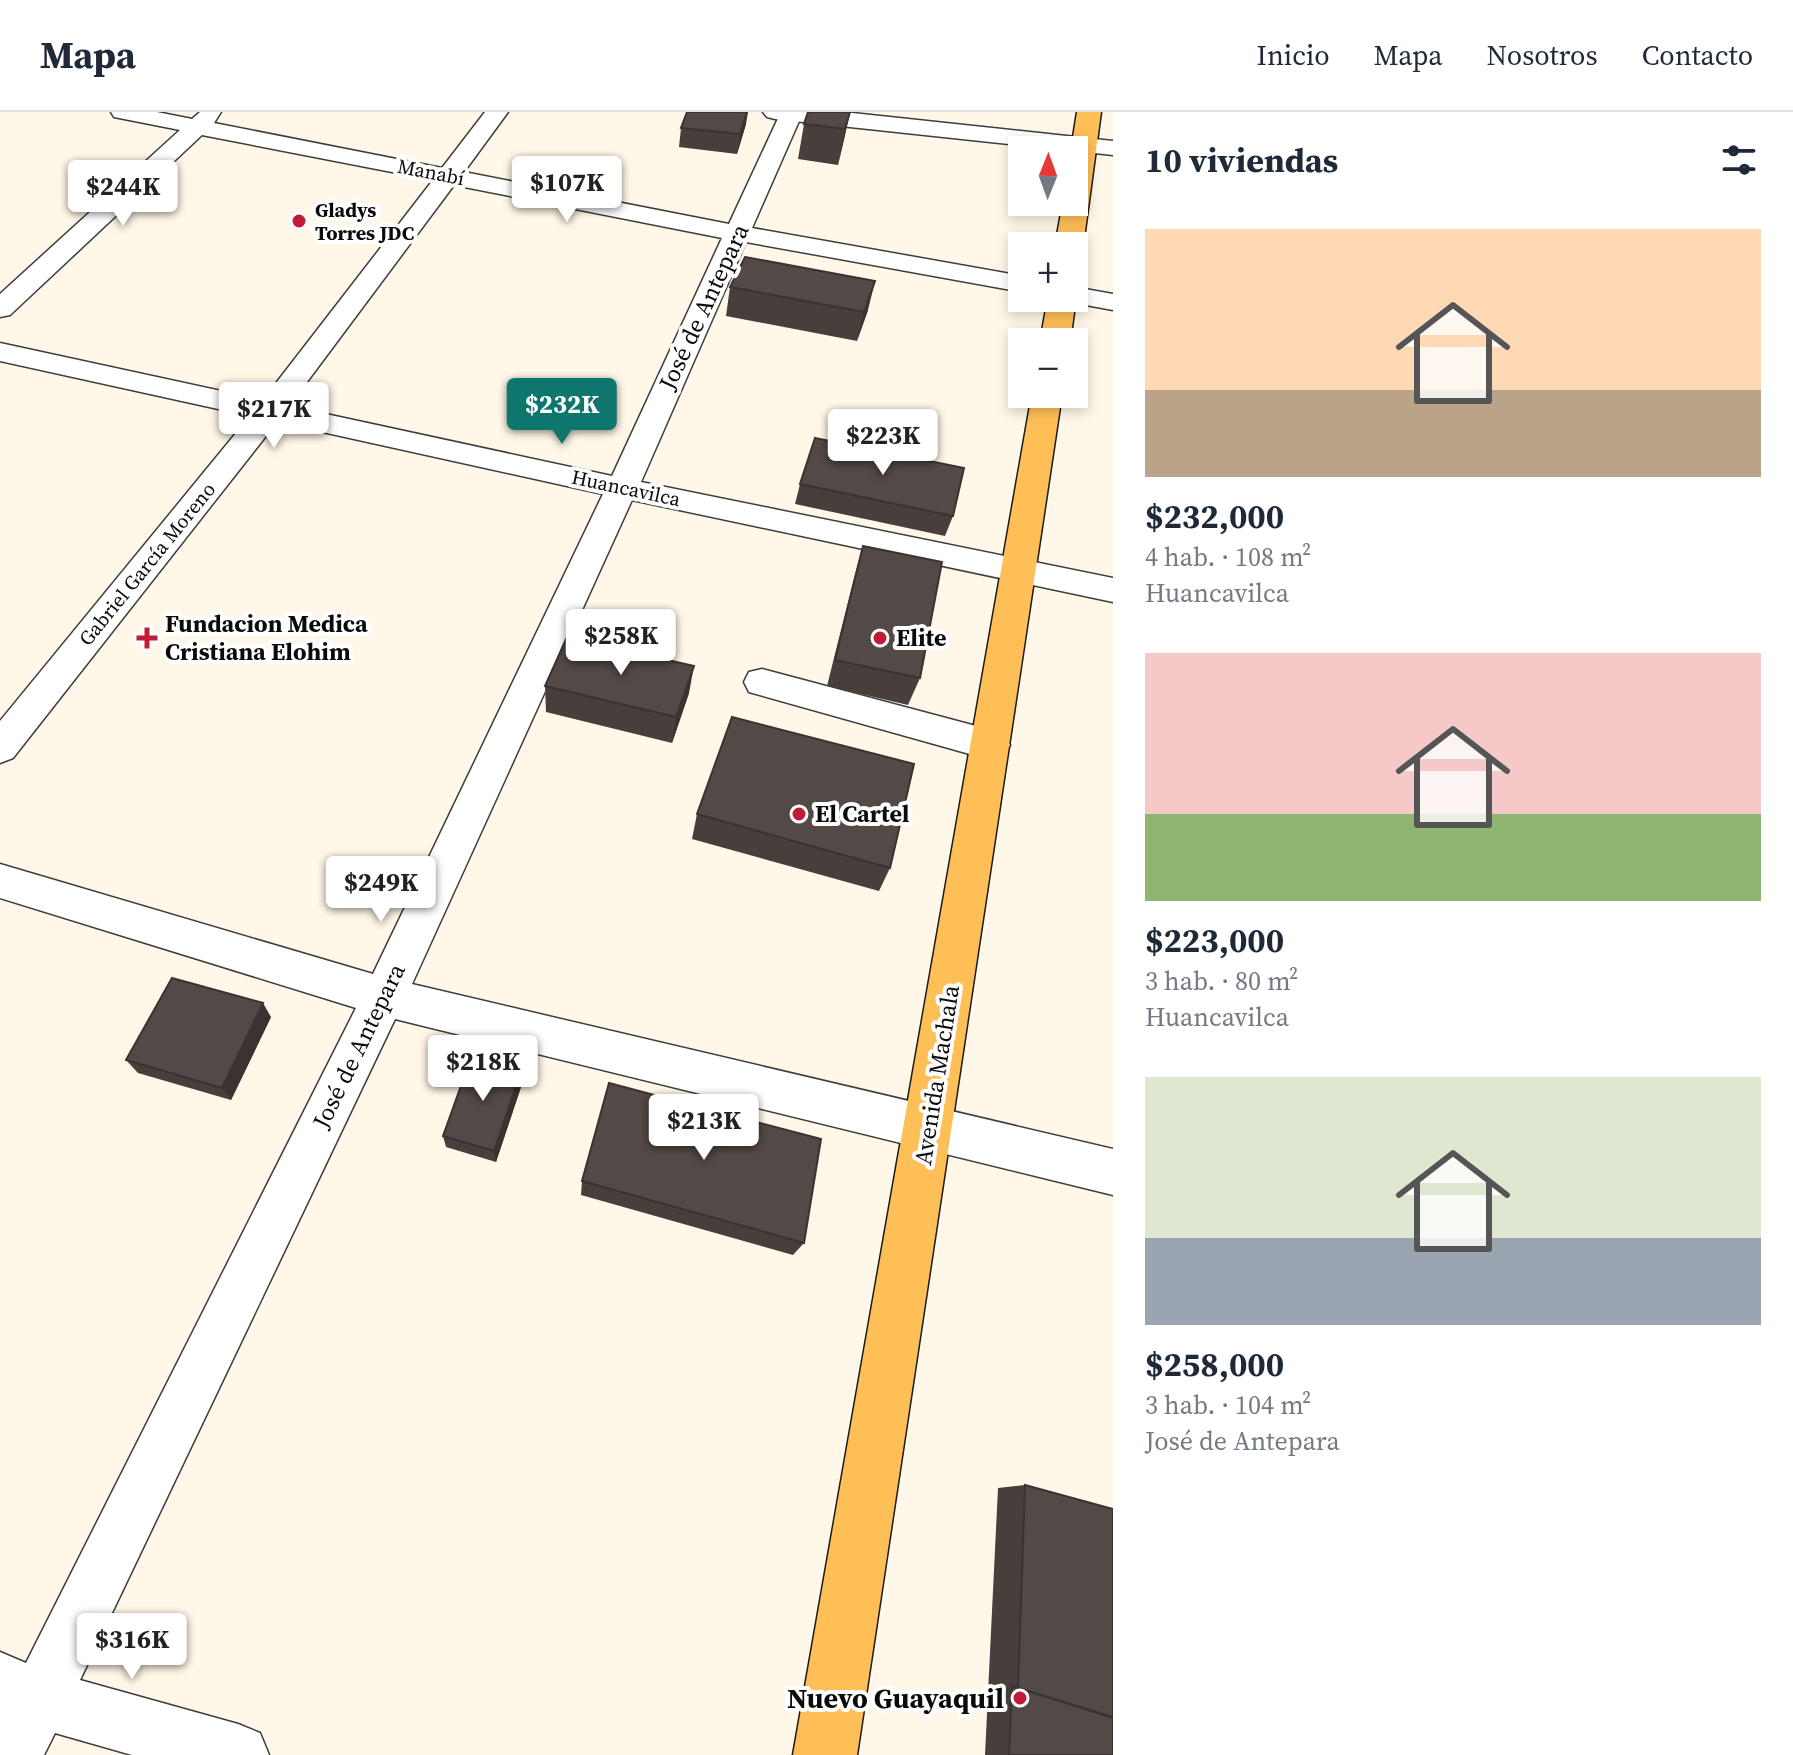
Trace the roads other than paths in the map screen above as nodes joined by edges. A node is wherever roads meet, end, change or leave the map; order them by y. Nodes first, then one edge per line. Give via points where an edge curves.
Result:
1 (122, 112) edge
2 (497, 112) edge
3 (1089, 112) edge
4 (786, 113) edge
5 (205, 119) edge
6 (1085, 136) edge
7 (1008, 137) edge
8 (1088, 146) edge
9 (1113, 148) edge
10 (448, 175) junction
11 (738, 233) junction
12 (1008, 281) edge
13 (1088, 298) edge
14 (1113, 302) edge
15 (0, 309) edge
16 (0, 352) edge
17 (1045, 408) edge
18 (271, 410) junction
19 (622, 488) junction
20 (1019, 570) junction
21 (1113, 590) edge
22 (762, 682) dead end
23 (991, 745) junction
24 (0, 748) edge
25 (0, 881) edge
26 (384, 997) junction
27 (929, 1126) junction
28 (1113, 1172) edge
29 (20, 1690) edge
30 (12, 1755) edge
31 (238, 1755) edge
32 (825, 1755) edge

1 - 5 street, Manabí
2 - 10 street, Gabriel García Moreno
3 - 6 main road
4 - 7 street
4 - 11 street, José de Antepara
5 - 10 street, Manabí
5 - 15 street
8 - 9 street
10 - 11 street, Manabí
10 - 18 street, Gabriel García Moreno
11 - 12 street, Manabí
11 - 19 street, José de Antepara
13 - 14 street
16 - 18 street, Huancavilca
17 - 20 main road, Avenida Machala
18 - 19 street, Huancavilca
18 - 24 street, Gabriel García Moreno
19 - 20 street, Huancavilca
19 - 26 street, José de Antepara
20 - 21 street, Huancavilca
20 - 23 main road, Avenida Machala
22 - 23 street
23 - 27 main road, Avenida Machala
25 - 26 street
26 - 27 street
26 - 29 street, José de Antepara
27 - 28 street
27 - 32 main road, Avenida Machala
29 - 30 street, José de Antepara
29 - 31 street

